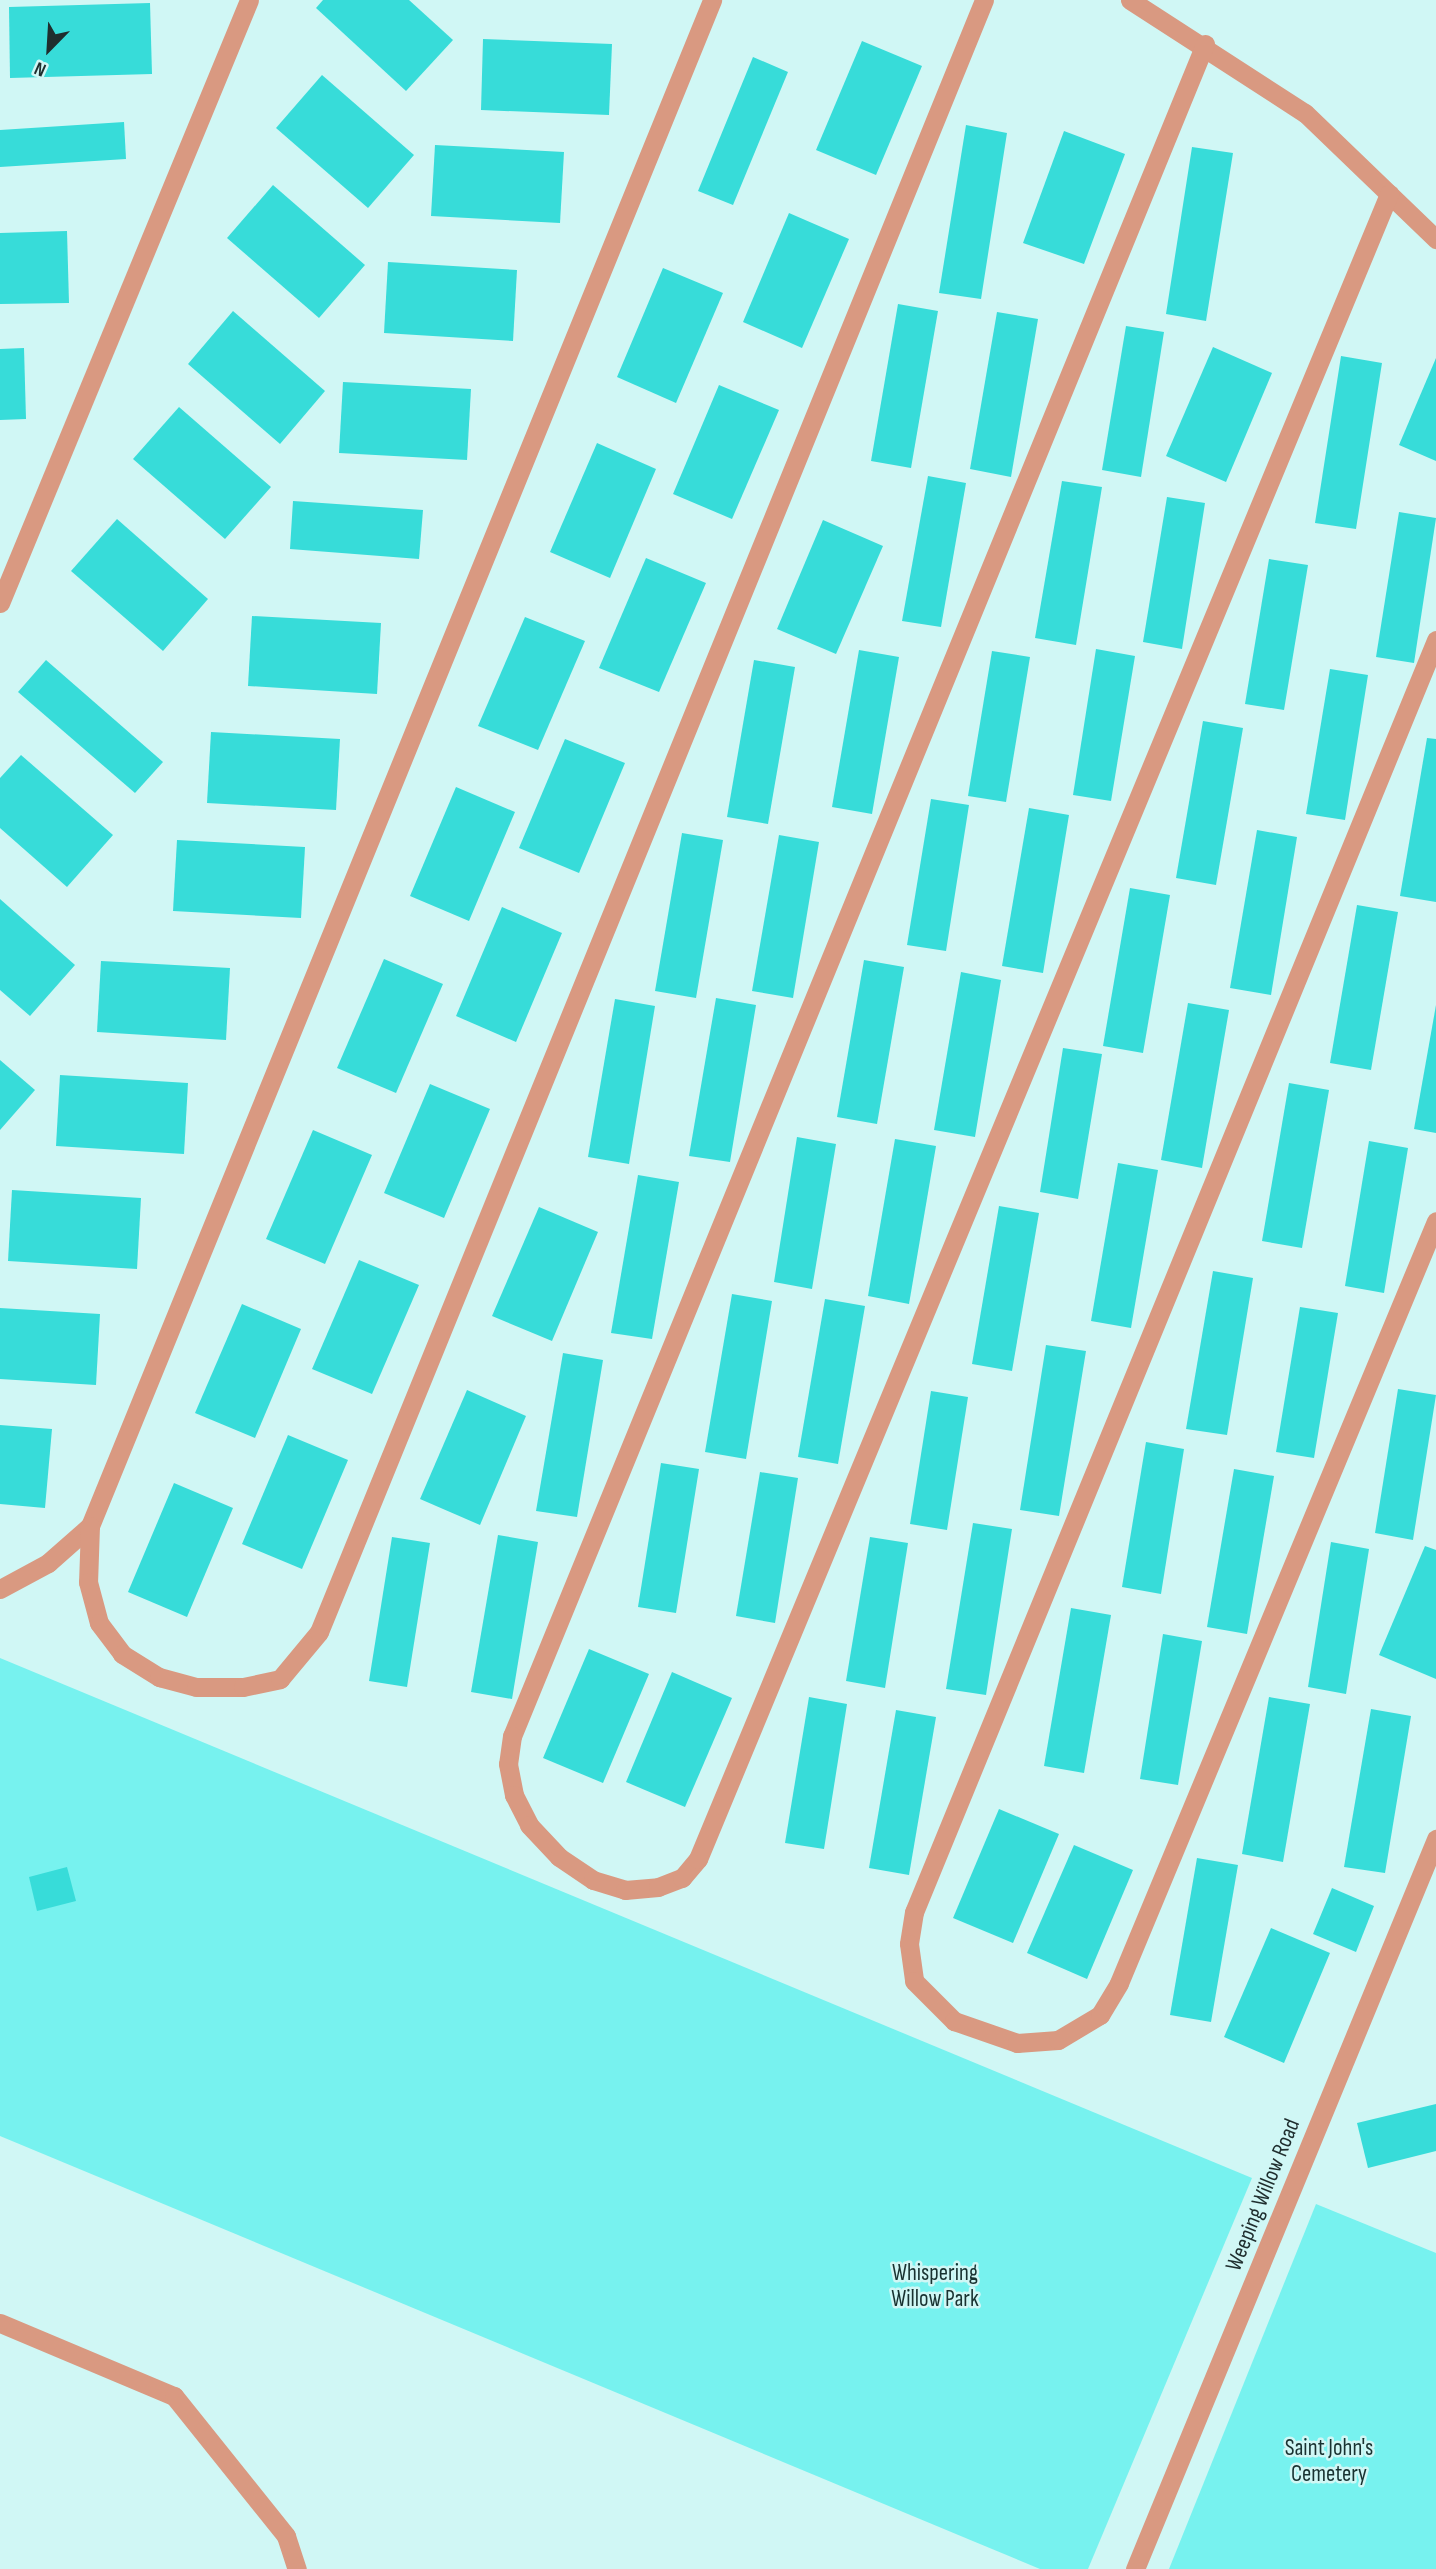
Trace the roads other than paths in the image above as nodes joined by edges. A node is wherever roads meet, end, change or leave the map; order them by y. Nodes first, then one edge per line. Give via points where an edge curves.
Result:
1 (249, 0) edge
2 (712, 0) edge
3 (984, 0) edge
4 (1130, 0) edge
5 (1205, 44) junction
6 (1389, 194) junction
7 (1436, 239) edge
8 (0, 603) edge
9 (1436, 640) edge
10 (1436, 1221) edge
11 (90, 1526) junction
12 (0, 1589) edge
13 (1436, 1839) edge
14 (0, 2323) edge
15 (297, 2569) edge
16 (1135, 2569) edge

1 - 8 street
2 - 11 street
3 - 11 street via 319,1632 302,1658 280,1678 243,1687 196,1687 159,1676 122,1654 99,1623 88,1582
4 - 5 street
5 - 6 street via 1305,113
5 - 6 street via 512,1736 508,1764 514,1795 528,1825 559,1857 593,1880 625,1890 658,1887 682,1878 698,1859
6 - 7 street
9 - 10 street via 914,1912 909,1944 914,1981 954,2021 1017,2043 1058,2040 1100,2015 1119,1983
11 - 12 street via 48,1563
13 - 16 street, Weeping Willow Road
14 - 15 street via 174,2396 286,2536

